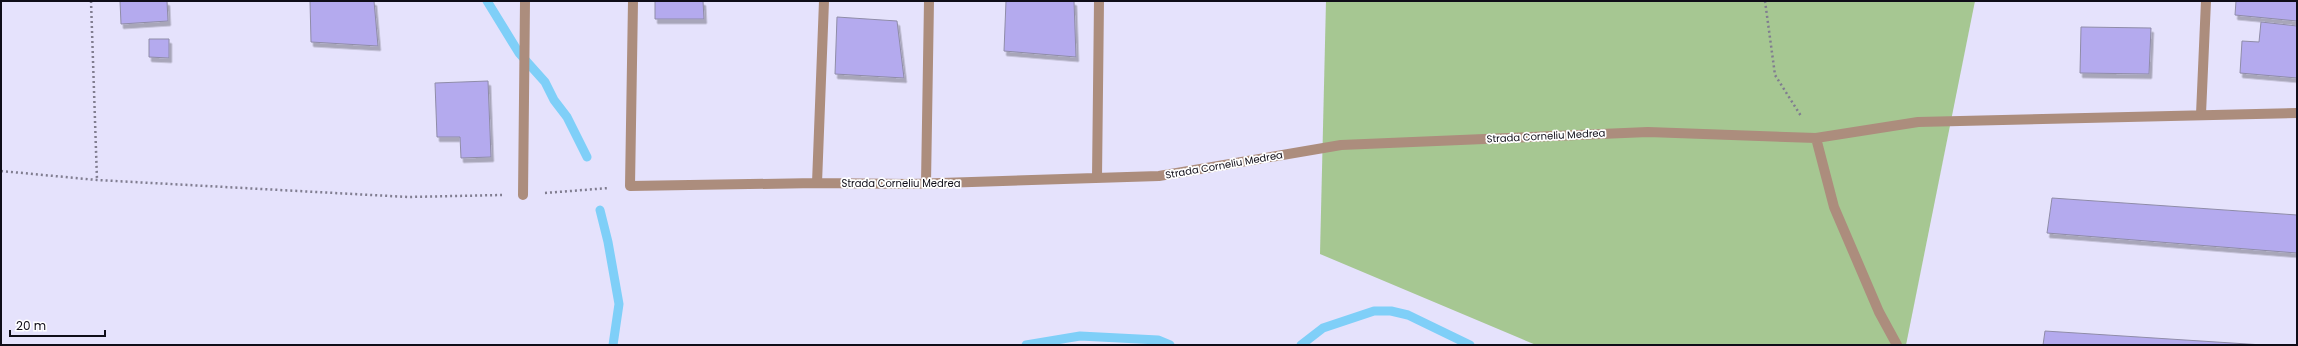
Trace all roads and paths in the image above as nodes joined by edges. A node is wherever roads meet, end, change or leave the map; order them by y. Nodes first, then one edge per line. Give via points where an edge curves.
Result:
1 (91, 1) edge
2 (525, 1) edge
3 (633, 1) edge
4 (824, 1) edge
5 (929, 1) edge
6 (1100, 1) edge
7 (1765, 1) edge
8 (2206, 1) edge
9 (2297, 113) edge
10 (2201, 114) junction
11 (1816, 138) junction
12 (1, 171) edge
13 (1097, 178) junction
14 (97, 180) junction
15 (817, 183) junction
16 (926, 183) junction
17 (630, 186) junction
18 (523, 195) junction
19 (1897, 345) edge

1 - 14 path
2 - 18 street
3 - 17 street
4 - 15 street
5 - 16 street
6 - 13 street
7 - 11 path via 1775,75
8 - 10 street
9 - 10 street, Strada Corneliu Medrea
10 - 11 street, Strada Corneliu Medrea via 1918,122
11 - 13 street, Strada Corneliu Medrea via 1648,132 1342,145 1159,176
11 - 19 street via 1834,207 1879,312
12 - 14 path
13 - 16 street, Strada Corneliu Medrea
14 - 18 path via 408,197
15 - 16 street, Strada Corneliu Medrea
15 - 17 street, Strada Corneliu Medrea
17 - 18 path

